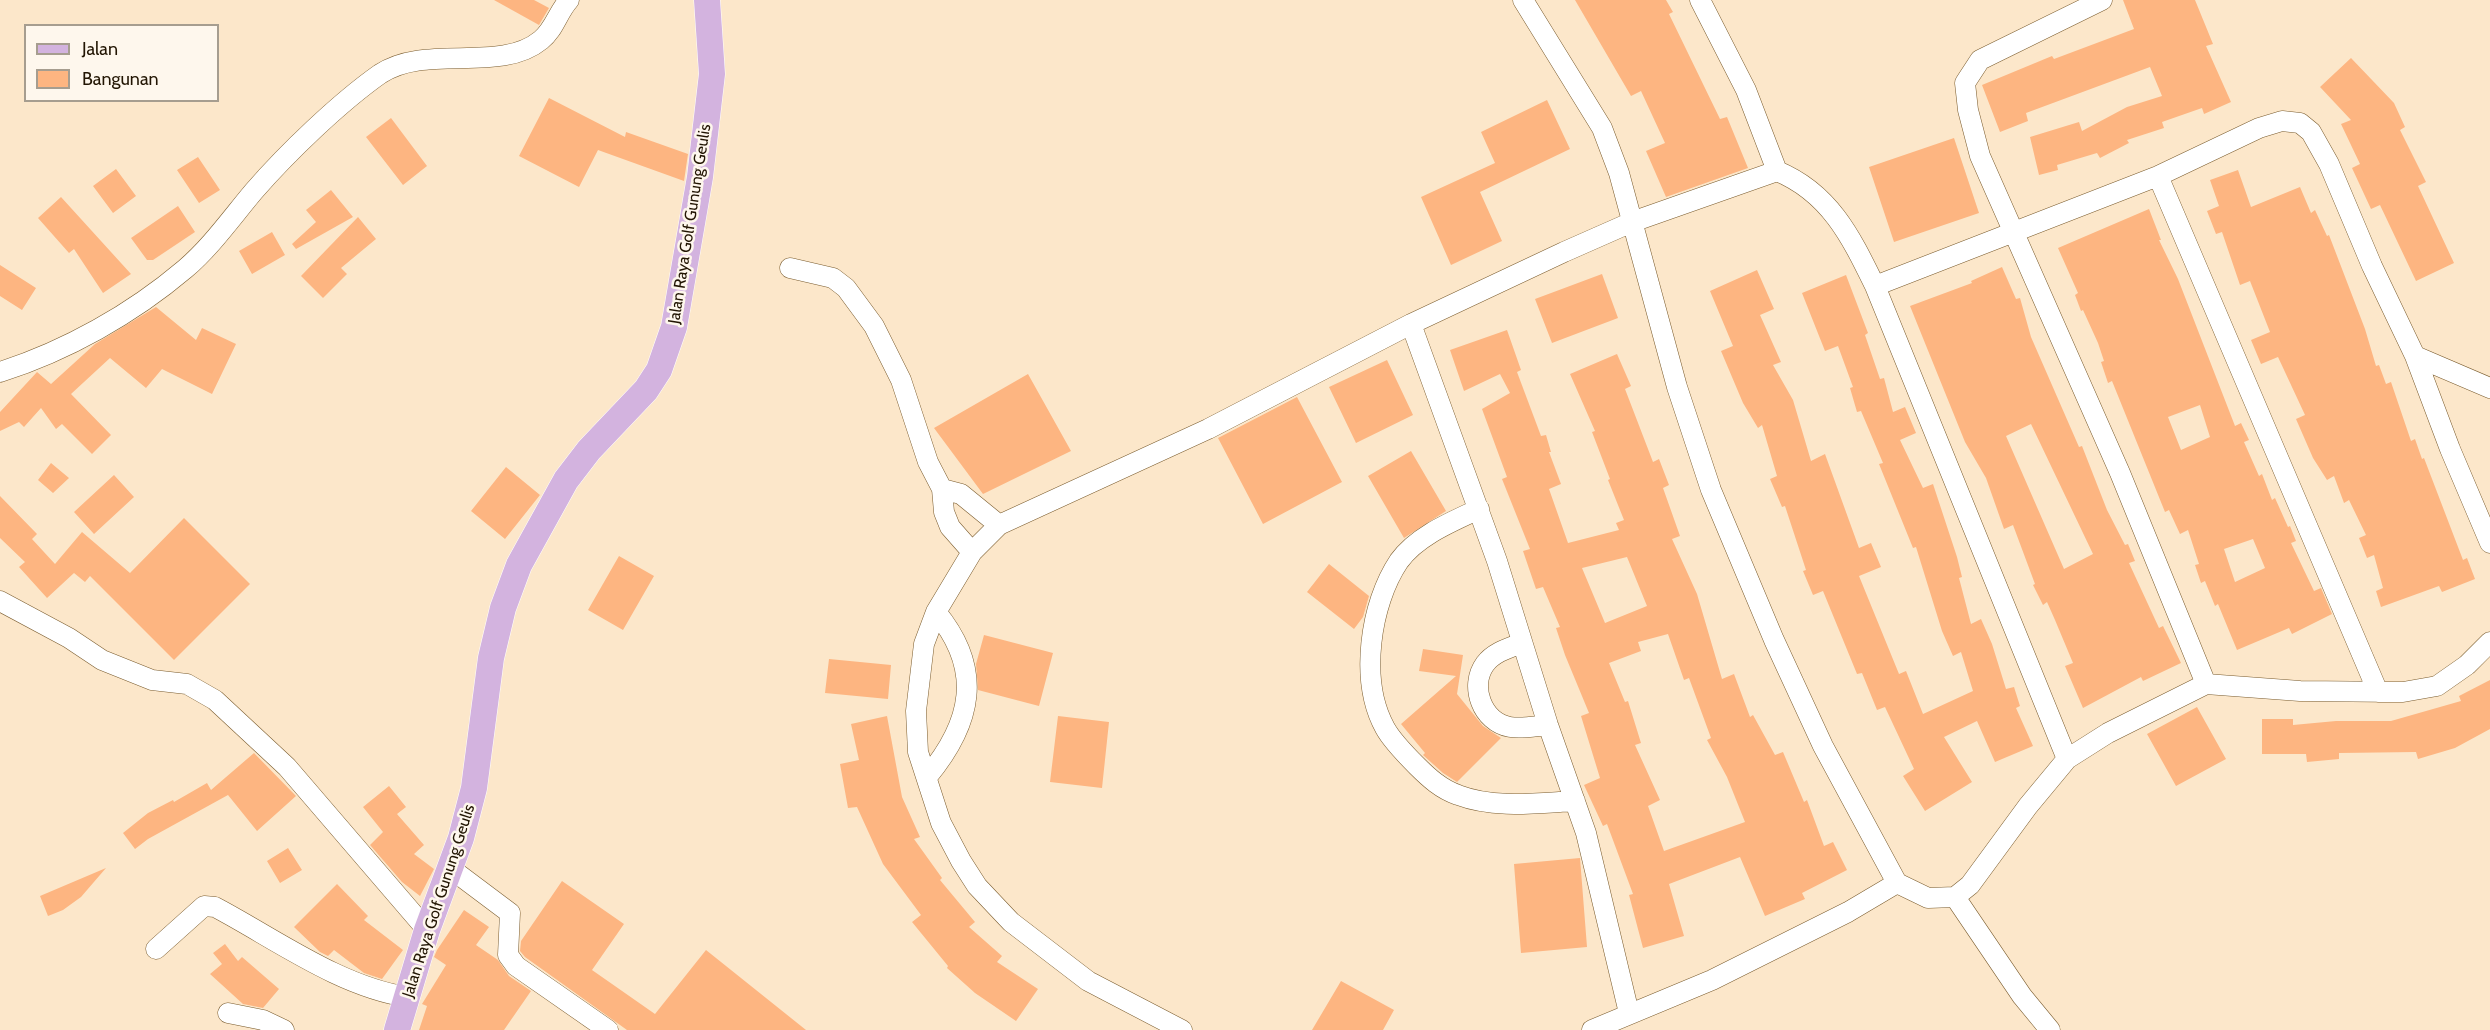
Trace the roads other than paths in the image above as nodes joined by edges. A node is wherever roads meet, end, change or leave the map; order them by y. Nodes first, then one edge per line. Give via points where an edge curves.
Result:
1 (569, 0) edge
2 (707, 0) edge
3 (1524, 0) edge
4 (1700, 0) edge
5 (2102, 0) edge
6 (1777, 171) junction
7 (2158, 176) junction
8 (1632, 222) junction
9 (2013, 231) junction
10 (790, 268) dead end
11 (1875, 286) junction
12 (1411, 324) junction
13 (2415, 356) junction
14 (0, 372) edge
15 (2490, 388) edge
16 (942, 489) junction
17 (1479, 509) junction
18 (999, 525) junction
19 (2490, 543) edge
20 (972, 552) junction
21 (0, 601) edge
22 (936, 612) junction
23 (2490, 642) edge
24 (1522, 643) junction
25 (2206, 684) junction
26 (2378, 692) junction
27 (1548, 725) junction
28 (2067, 759) junction
29 (927, 777) junction
30 (1575, 801) junction
31 (450, 868) junction
32 (1897, 883) junction
33 (1955, 897) junction
34 (427, 930) junction
35 (156, 950) dead end
36 (408, 997) junction
37 (1629, 1012) junction
38 (228, 1013) dead end
39 (284, 1030) edge
40 (397, 1030) edge
41 (608, 1030) edge
42 (1182, 1030) edge
43 (1592, 1030) edge
44 (2050, 1030) edge

1 - 14 street via 550,31 527,49 509,54 415,59 381,73 278,164 186,268 81,338
2 - 31 main road, Jalan Raya Golf Gunung Geulis via 712,74 700,177 674,327 655,376 566,480 519,565 502,608 490,658 474,788
3 - 8 street via 1602,128
4 - 6 street via 1746,90
5 - 9 street via 1980,60 1965,83 1980,156
6 - 8 street
6 - 11 street via 1804,184 1839,217
7 - 9 street
7 - 13 street via 2259,128 2282,121 2300,123 2311,132 2329,164
7 - 26 street
8 - 12 street
8 - 32 street via 1677,387 1715,499 1823,746
9 - 11 street
9 - 25 street via 2120,473
10 - 16 street via 833,278 846,288 874,326 901,380 928,462
11 - 28 street
12 - 17 street
12 - 18 street via 1208,429
13 - 15 street
13 - 19 street
16 - 18 street via 961,494
16 - 20 street via 941,502 950,527
17 - 24 street
17 - 30 street via 1425,537 1401,559 1386,583 1376,620 1372,659 1375,700 1385,728 1407,757 1434,782 1457,795 1527,804
18 - 20 street
20 - 22 street
21 - 34 street via 102,660 152,680 187,684 215,700 287,767
22 - 29 street via 924,644 916,711 918,752
22 - 29 street via 963,658 966,703 960,728 947,753
23 - 26 street via 2467,665 2437,686 2403,693
24 - 27 street
24 - 27 street via 1499,652 1486,663 1477,693 1491,719 1509,726
25 - 26 street
25 - 28 street via 2108,733
27 - 30 street
28 - 33 street via 1970,885
29 - 42 street via 941,823 992,903 1088,981
30 - 37 street
31 - 34 main road, Jalan Raya Golf Gunung Geulis
31 - 41 street via 510,913 508,955 516,966
32 - 33 street via 1928,898
32 - 37 street via 1712,980
33 - 44 street via 2022,996
34 - 36 main road, Jalan Raya Golf Gunung Geulis
35 - 36 street via 195,912 204,906 214,907 356,982
36 - 40 main road, Jalan Raya Golf Gunung Geulis
37 - 43 street
38 - 39 street via 263,1020

